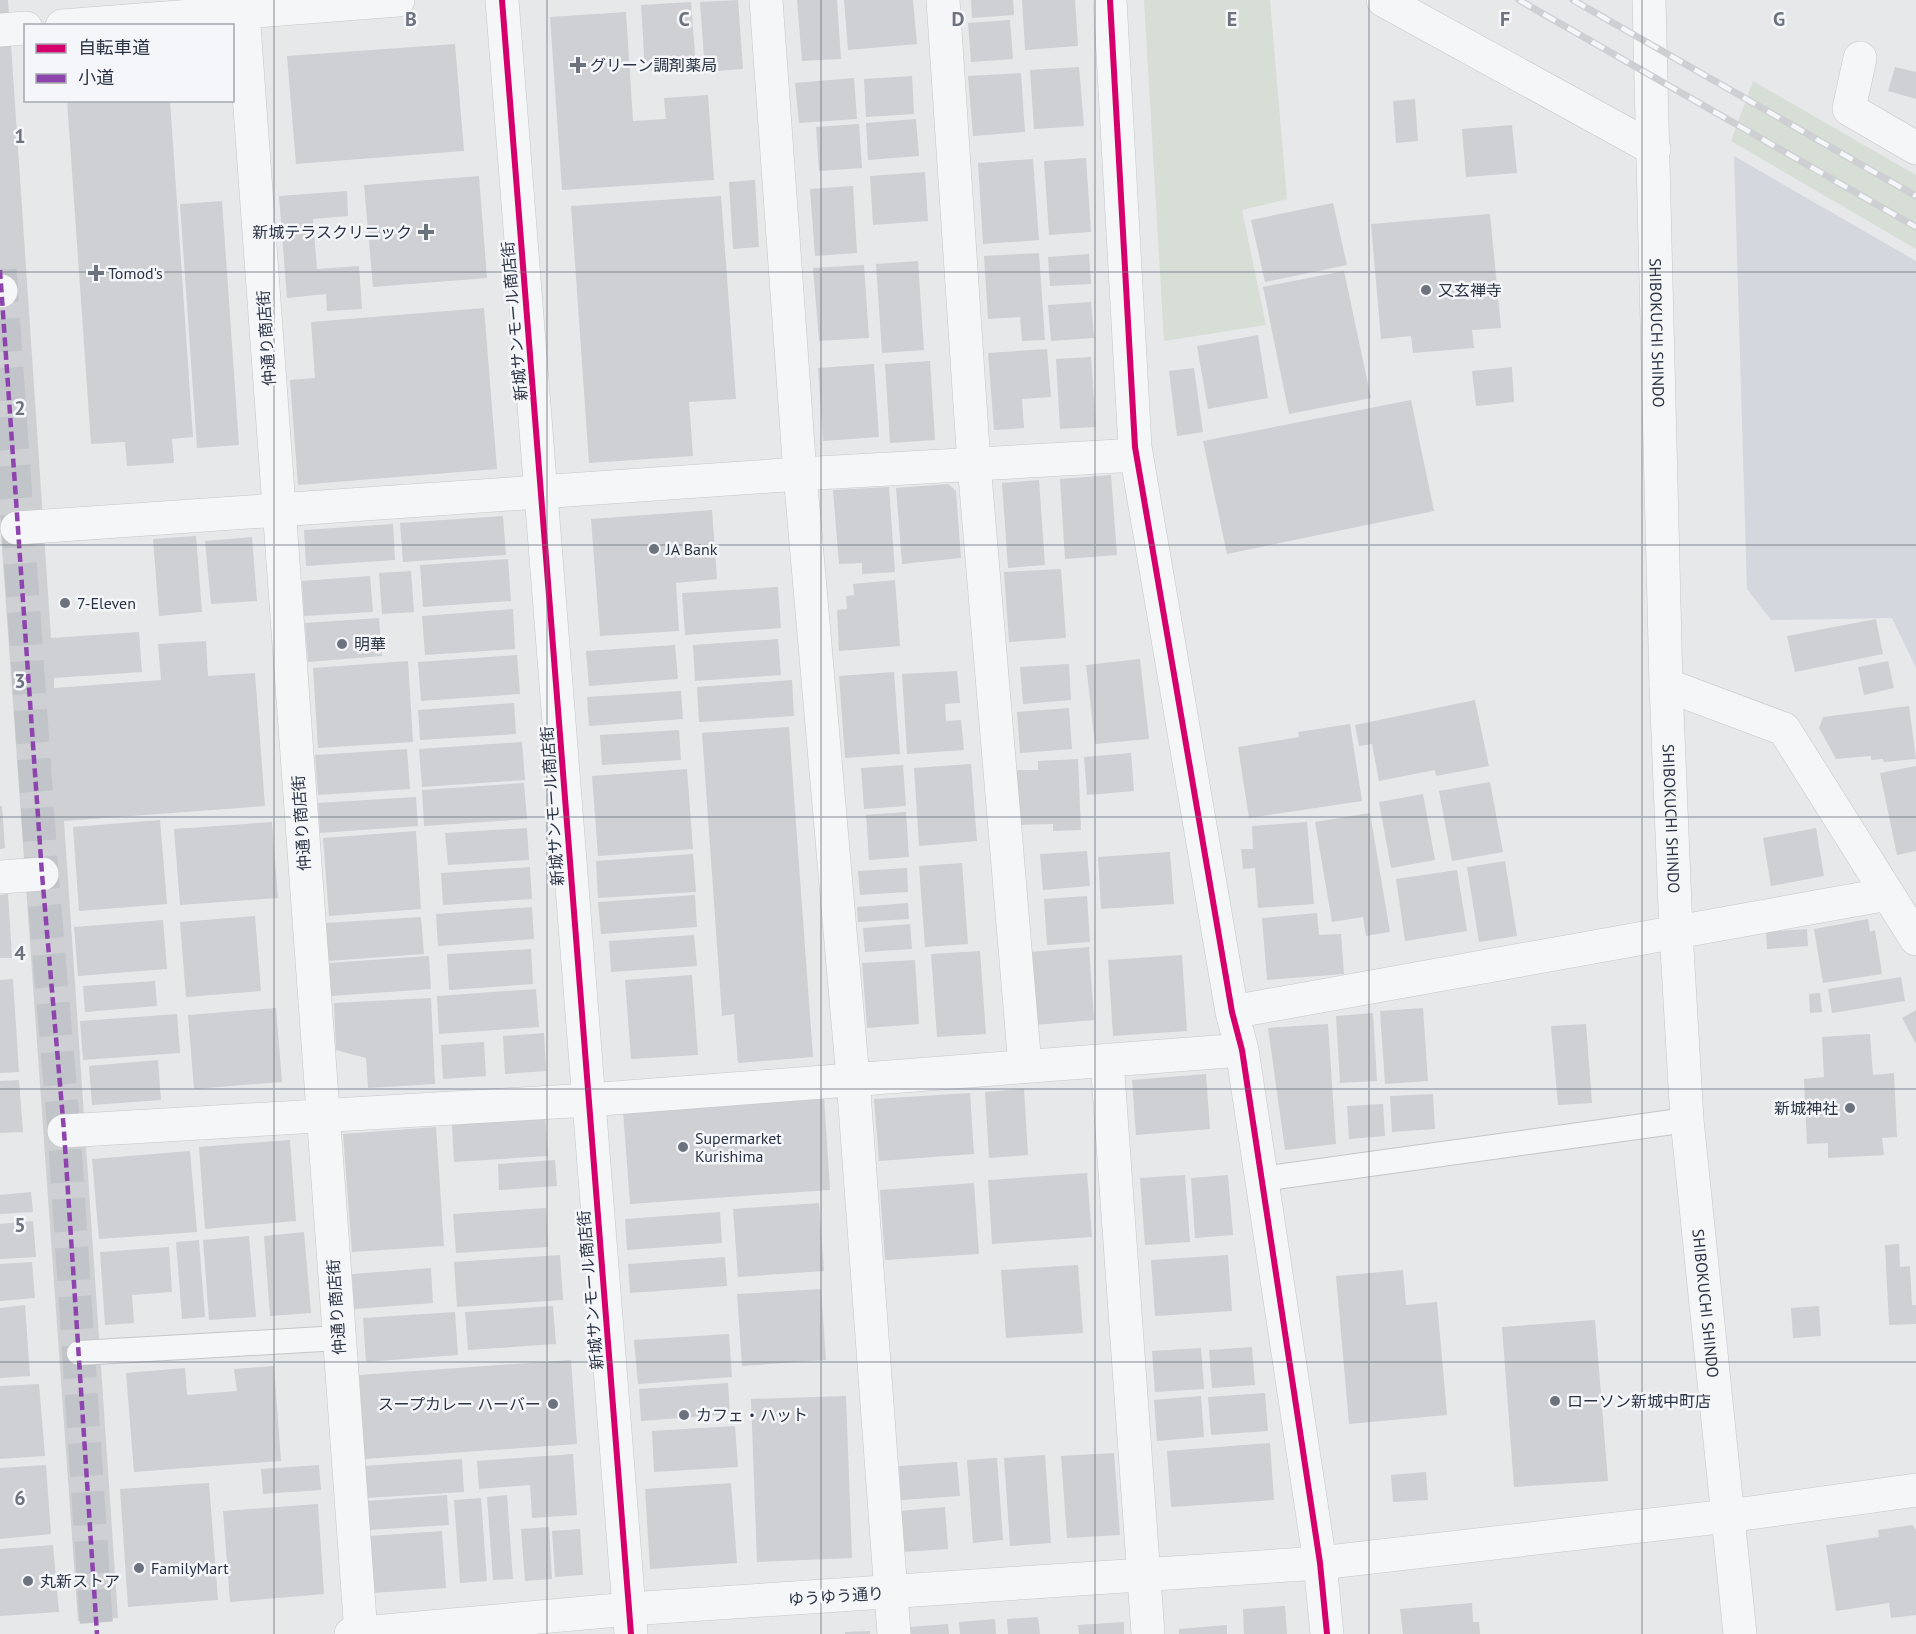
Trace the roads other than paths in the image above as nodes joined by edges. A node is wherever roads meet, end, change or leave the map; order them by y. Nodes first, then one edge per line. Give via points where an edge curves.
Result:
1 (398, 0) edge
2 (502, 0) edge
3 (766, 0) edge
4 (943, 0) edge
5 (1110, 0) edge
6 (1383, 0) edge
7 (1649, 0) edge
8 (243, 12) junction
9 (88, 24) edge
10 (24, 28) edge
11 (0, 30) edge
12 (1860, 57) dead end
13 (1916, 147) edge
14 (1654, 149) junction
15 (1136, 455) junction
16 (974, 464) junction
17 (800, 474) junction
18 (541, 492) junction
19 (279, 509) junction
20 (17, 528) dead end
21 (1666, 685) junction
22 (42, 874) dead end
23 (0, 877) edge
24 (1888, 894) junction
25 (1676, 931) junction
26 (1916, 939) edge
27 (1232, 1012) junction
28 (1242, 1050) junction
29 (1107, 1060) junction
30 (1025, 1066) junction
31 (853, 1079) junction
32 (588, 1100) junction
33 (322, 1116) junction
34 (1687, 1120) junction
35 (64, 1131) dead end
36 (1262, 1179) junction
37 (339, 1338) junction
38 (79, 1353) dead end
39 (1916, 1490) edge
40 (1728, 1516) junction
41 (1320, 1563) junction
42 (1144, 1574) junction
43 (891, 1592) junction
44 (630, 1622) edge
45 (358, 1634) edge
46 (894, 1634) edge
47 (1148, 1634) edge
48 (1327, 1634) edge
49 (1740, 1634) edge

1 - 8 street
2 - 18 street, 新城サンモール商店街
3 - 17 street
4 - 16 street
5 - 15 street
6 - 14 street
7 - 14 street, SHIBOKUCHI SHINDO
8 - 9 street
8 - 19 street, 仲通り商店街
10 - 11 street
12 - 13 street via 1849,109
14 - 21 street, SHIBOKUCHI SHINDO
15 - 16 street
15 - 27 street
16 - 17 street
16 - 30 street
17 - 18 street
17 - 31 street
18 - 19 street
18 - 32 street, 新城サンモール商店街
19 - 20 street
19 - 33 street, 仲通り商店街
21 - 24 street via 1784,729
21 - 25 street, SHIBOKUCHI SHINDO
22 - 23 street
24 - 25 street
24 - 26 street
25 - 27 street
25 - 34 street, SHIBOKUCHI SHINDO
27 - 28 street
28 - 29 street
28 - 36 street
29 - 30 street
29 - 42 street
30 - 31 street
31 - 32 street
31 - 43 street
32 - 33 street
32 - 44 street, 新城サンモール商店街
33 - 35 street
33 - 37 street, 仲通り商店街
34 - 36 lane
34 - 40 street, SHIBOKUCHI SHINDO
36 - 41 street
37 - 38 lane
37 - 45 street, 仲通り商店街
39 - 40 street, ゆうゆう通り
40 - 41 street, ゆうゆう通り
40 - 49 street, SHIBOKUCHI SHINDO
41 - 42 street, ゆうゆう通り
41 - 48 street
42 - 43 street, ゆうゆう通り
42 - 47 street
43 - 44 street, ゆうゆう通り
43 - 46 street
44 - 45 street, ゆうゆう通り

